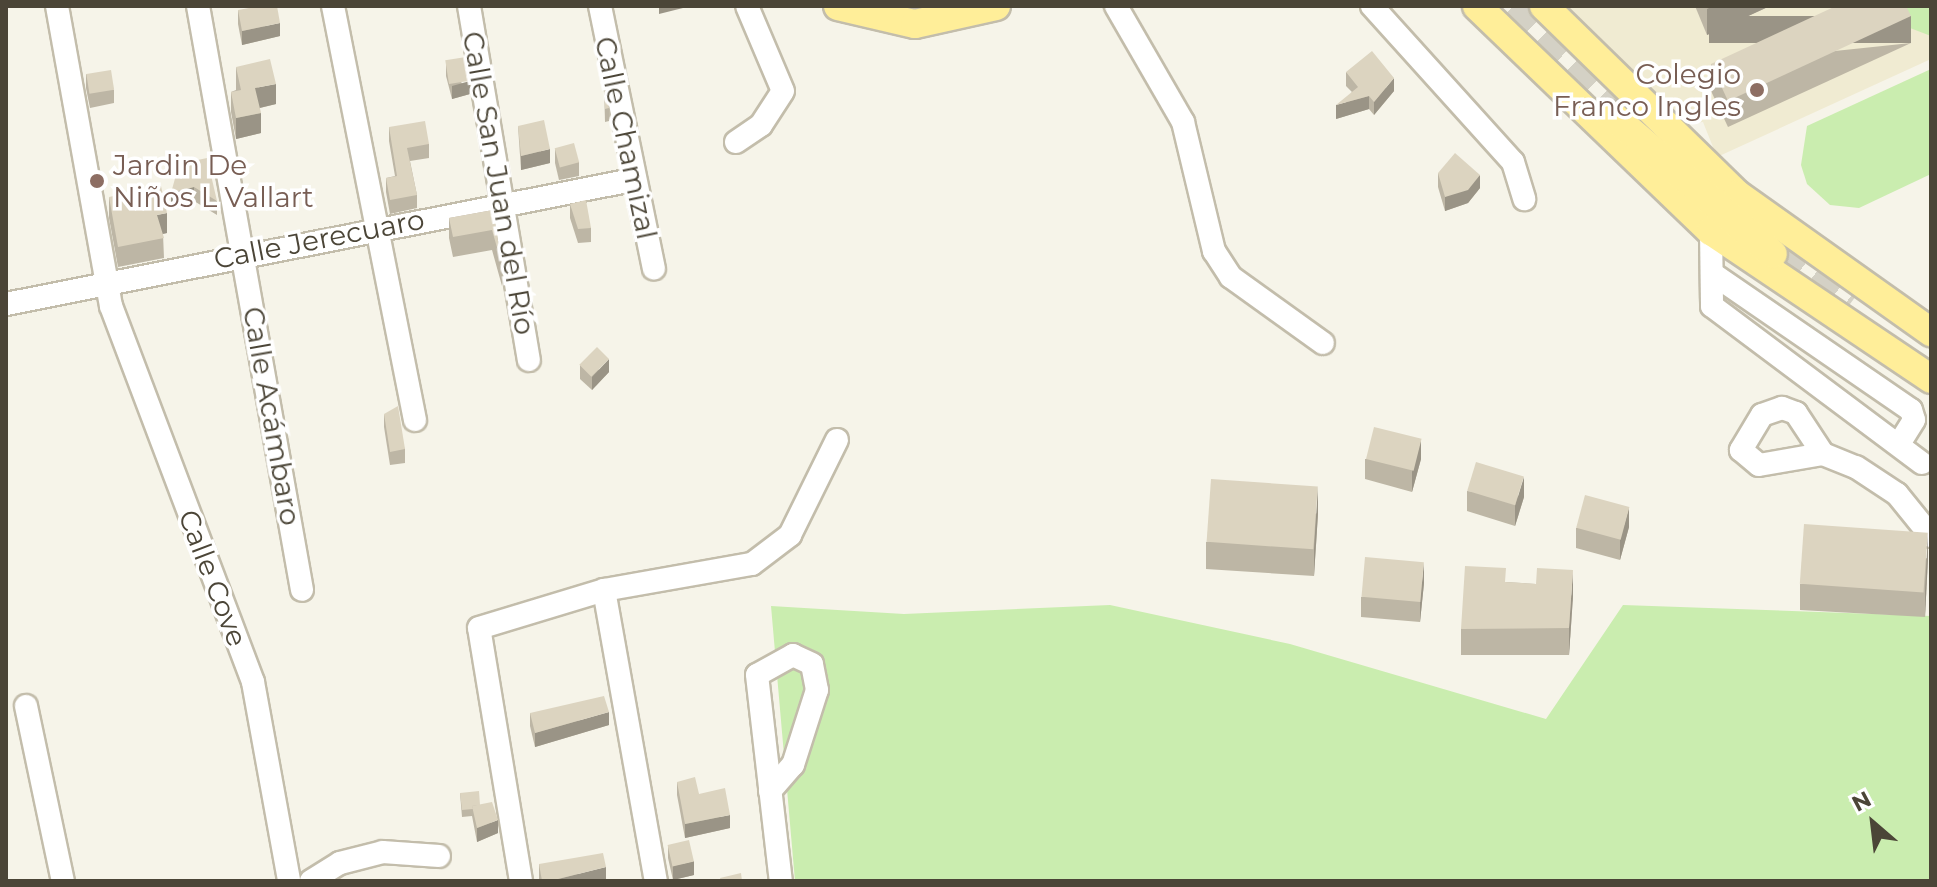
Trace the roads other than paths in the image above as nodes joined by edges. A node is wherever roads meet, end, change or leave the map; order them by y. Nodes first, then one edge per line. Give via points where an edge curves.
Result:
1 (57, 6) edge
2 (198, 6) edge
3 (333, 6) edge
4 (469, 6) edge
5 (600, 6) edge
6 (747, 6) edge
7 (838, 6) edge
8 (996, 6) edge
9 (1116, 6) edge
10 (1372, 6) edge
11 (1477, 6) edge
12 (1544, 6) edge
13 (1585, 92) dead end
14 (736, 142) dead end
15 (632, 180) junction
16 (1524, 199) dead end
17 (504, 203) junction
18 (374, 228) junction
19 (1711, 231) junction
20 (244, 253) junction
21 (654, 269) dead end
22 (1713, 274) junction
23 (109, 282) junction
24 (1855, 297) tunnel mouth
25 (6, 304) edge
26 (1830, 311) junction
27 (1931, 332) edge
28 (1323, 343) dead end
29 (1931, 349) edge
30 (529, 360) dead end
31 (1931, 379) edge
32 (415, 420) dead end
33 (837, 440) dead end
34 (1899, 444) junction
35 (1823, 454) dead end
36 (1928, 462) edge
37 (1931, 536) edge
38 (302, 590) dead end
39 (604, 590) junction
40 (26, 706) dead end
41 (770, 791) junction
42 (439, 856) dead end
43 (63, 881) edge
44 (289, 881) edge
45 (311, 881) edge
46 (521, 881) edge
47 (656, 881) edge
48 (781, 881) edge

1 - 23 street, Calle Cove
2 - 20 street, Calle Acámbaro
3 - 18 street
4 - 17 street, Calle San Juan del Río
5 - 15 street, Calle Chamizal
6 - 14 street via 783,91 761,125
7 - 8 main road via 915,24
9 - 28 street via 1183,122 1214,251 1231,277
10 - 16 street via 1513,162
11 - 19 main road
12 - 27 main road via 1738,195
13 - 26 main road
15 - 17 street, Calle Jerecuaro
15 - 21 street, Calle Chamizal
17 - 18 street, Calle Jerecuaro
17 - 30 street, Calle San Juan del Río
18 - 20 street, Calle Jerecuaro
18 - 32 street
19 - 22 street
19 - 26 main road
20 - 23 street, Calle Jerecuaro
20 - 38 street, Calle Acámbaro
22 - 34 street via 1712,306
22 - 34 street via 1911,410 1914,420
23 - 25 street, Calle Jerecuaro
23 - 44 street, Calle Cove via 117,328 253,682
24 - 29 main road
26 - 31 main road
33 - 39 street via 790,535 774,550 718,572
34 - 36 street
35 - 37 street via 1897,494
39 - 46 street via 479,628
39 - 47 street
40 - 43 street
41 - 41 street via 793,765 817,690 812,664 793,655 757,675
41 - 48 street
42 - 45 street via 383,852 340,863

